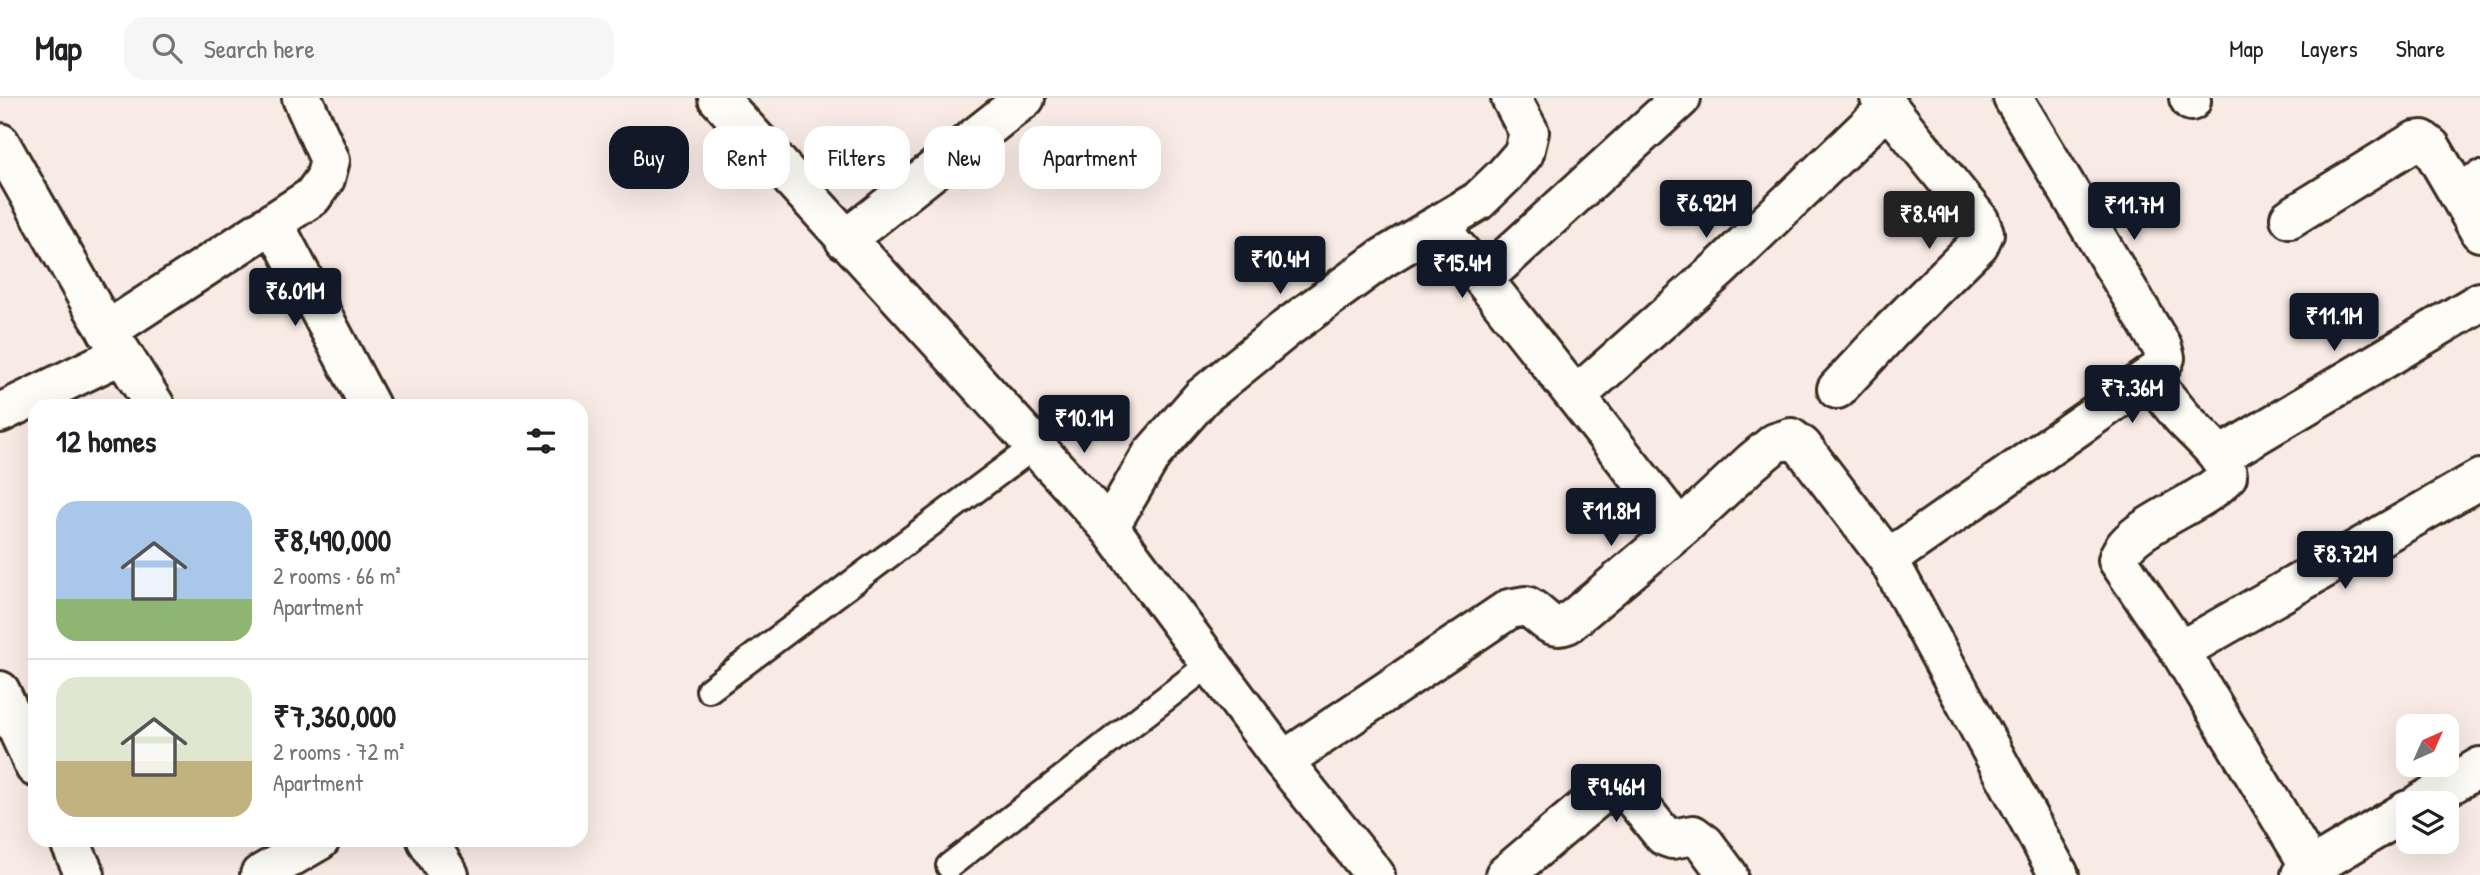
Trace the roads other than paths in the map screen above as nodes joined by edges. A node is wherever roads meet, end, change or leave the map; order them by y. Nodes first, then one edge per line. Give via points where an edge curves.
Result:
1 (302, 98) edge
2 (718, 98) edge
3 (1025, 98) edge
4 (1511, 98) edge
5 (1681, 98) edge
6 (2013, 98) edge
7 (1884, 103) edge
8 (0, 143) edge
9 (2469, 187) edge
10 (2290, 218) dead end
11 (273, 222) junction
12 (1437, 225) junction
13 (2480, 232) edge
14 (845, 240) junction
15 (1483, 279) junction
16 (2480, 302) edge
17 (115, 342) junction
18 (2149, 377) junction
19 (1838, 389) dead end
20 (1576, 396) junction
21 (151, 399) edge
22 (366, 399) edge
23 (0, 414) edge
24 (1036, 445) junction
25 (2219, 457) junction
26 (2480, 479) edge
27 (1109, 527) junction
28 (1680, 528) junction
29 (1888, 559) junction
30 (2180, 651) junction
31 (1211, 663) junction
32 (709, 690) dead end
33 (0, 691) edge
34 (28, 752) edge
35 (1283, 761) junction
36 (2480, 767) edge
37 (2440, 791) edge
38 (2396, 817) edge
39 (72, 847) edge
40 (308, 847) edge
41 (431, 847) edge
42 (949, 866) dead end
43 (2306, 872) edge
44 (85, 875) edge
45 (260, 875) edge
46 (449, 875) edge
47 (1375, 875) edge
48 (1505, 875) edge
49 (1728, 875) edge
50 (2059, 875) edge

1 - 11 street via 330,160 325,179 312,197
2 - 14 street
3 - 14 street
4 - 12 street via 1529,132 1524,153 1478,201
5 - 15 street
6 - 18 street via 2162,347 2165,358
7 - 19 street via 1979,220 1984,233 1979,244
7 - 20 street via 1719,269
8 - 17 street
9 - 10 street via 2423,140 2415,141
9 - 13 street
11 - 17 street
11 - 22 street
12 - 15 street
12 - 27 street via 1360,274 1202,397 1152,454
14 - 24 street
15 - 20 street
16 - 25 street
17 - 21 street
17 - 23 street
18 - 25 street
18 - 29 street
20 - 28 street
24 - 27 street
24 - 32 lane
25 - 30 street via 2227,470 2224,480 2120,550 2118,560
26 - 30 street
27 - 31 street
28 - 29 street via 1775,443 1791,438 1802,446
28 - 35 street via 1567,624 1551,626 1530,607 1509,609
29 - 50 street
30 - 43 street
31 - 35 street
31 - 42 lane
33 - 34 street
35 - 47 street
36 - 37 street
38 - 43 street
39 - 44 street
40 - 45 street
41 - 46 street
48 - 49 street via 1614,788 1629,793 1664,836 1693,835 1705,844

